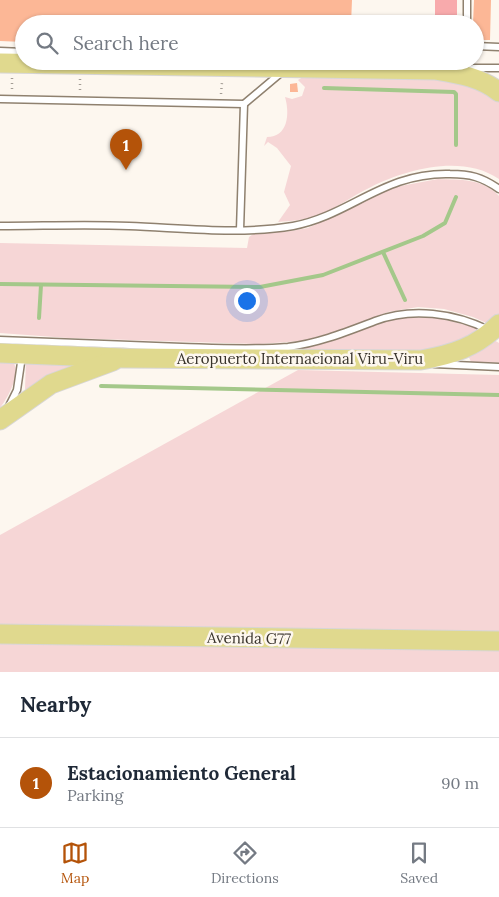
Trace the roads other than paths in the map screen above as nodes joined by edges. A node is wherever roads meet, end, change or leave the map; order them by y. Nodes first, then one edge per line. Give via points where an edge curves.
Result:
1 (467, 0) edge
2 (467, 15) edge
3 (484, 46) edge
4 (499, 47) edge
5 (0, 51) edge
6 (15, 52) edge
7 (0, 63) edge
8 (15, 63) edge
9 (484, 68) edge
10 (499, 68) edge
11 (284, 70) edge
12 (435, 70) edge
13 (466, 70) edge
14 (454, 73) junction
15 (499, 92) edge
16 (0, 99) edge
17 (244, 104) junction
18 (499, 189) edge
19 (0, 226) edge
20 (240, 230) junction
21 (497, 330) edge
22 (0, 340) edge
23 (22, 347) junction
24 (0, 353) edge
25 (122, 358) junction
26 (421, 360) junction
27 (499, 367) edge
28 (0, 420) edge
29 (0, 634) edge
30 (499, 642) edge

1 - 2 lane
3 - 4 lane
5 - 6 lane
7 - 8 main road
9 - 10 lane
11 - 17 lane
12 - 14 main road
13 - 14 lane
14 - 15 main road via 470,76
16 - 17 lane
17 - 20 lane
18 - 20 lane via 476,175 437,173 388,184 338,210 293,226
19 - 20 lane
21 - 23 lane via 431,313 403,314 376,320 321,341 288,347
21 - 26 main road, Aeropuerto Internacional Viru-Viru via 466,349
22 - 23 lane
23 - 24 main road, Aeropuerto Internacional Viru-Viru
23 - 25 main road, Aeropuerto Internacional Viru-Viru
23 - 28 lane via 16,390
25 - 26 main road, Aeropuerto Internacional Viru-Viru
25 - 28 main road, Aeropuerto Internacional Viru-Viru via 51,384
26 - 27 lane via 438,366
29 - 30 main road, Avenida G77

